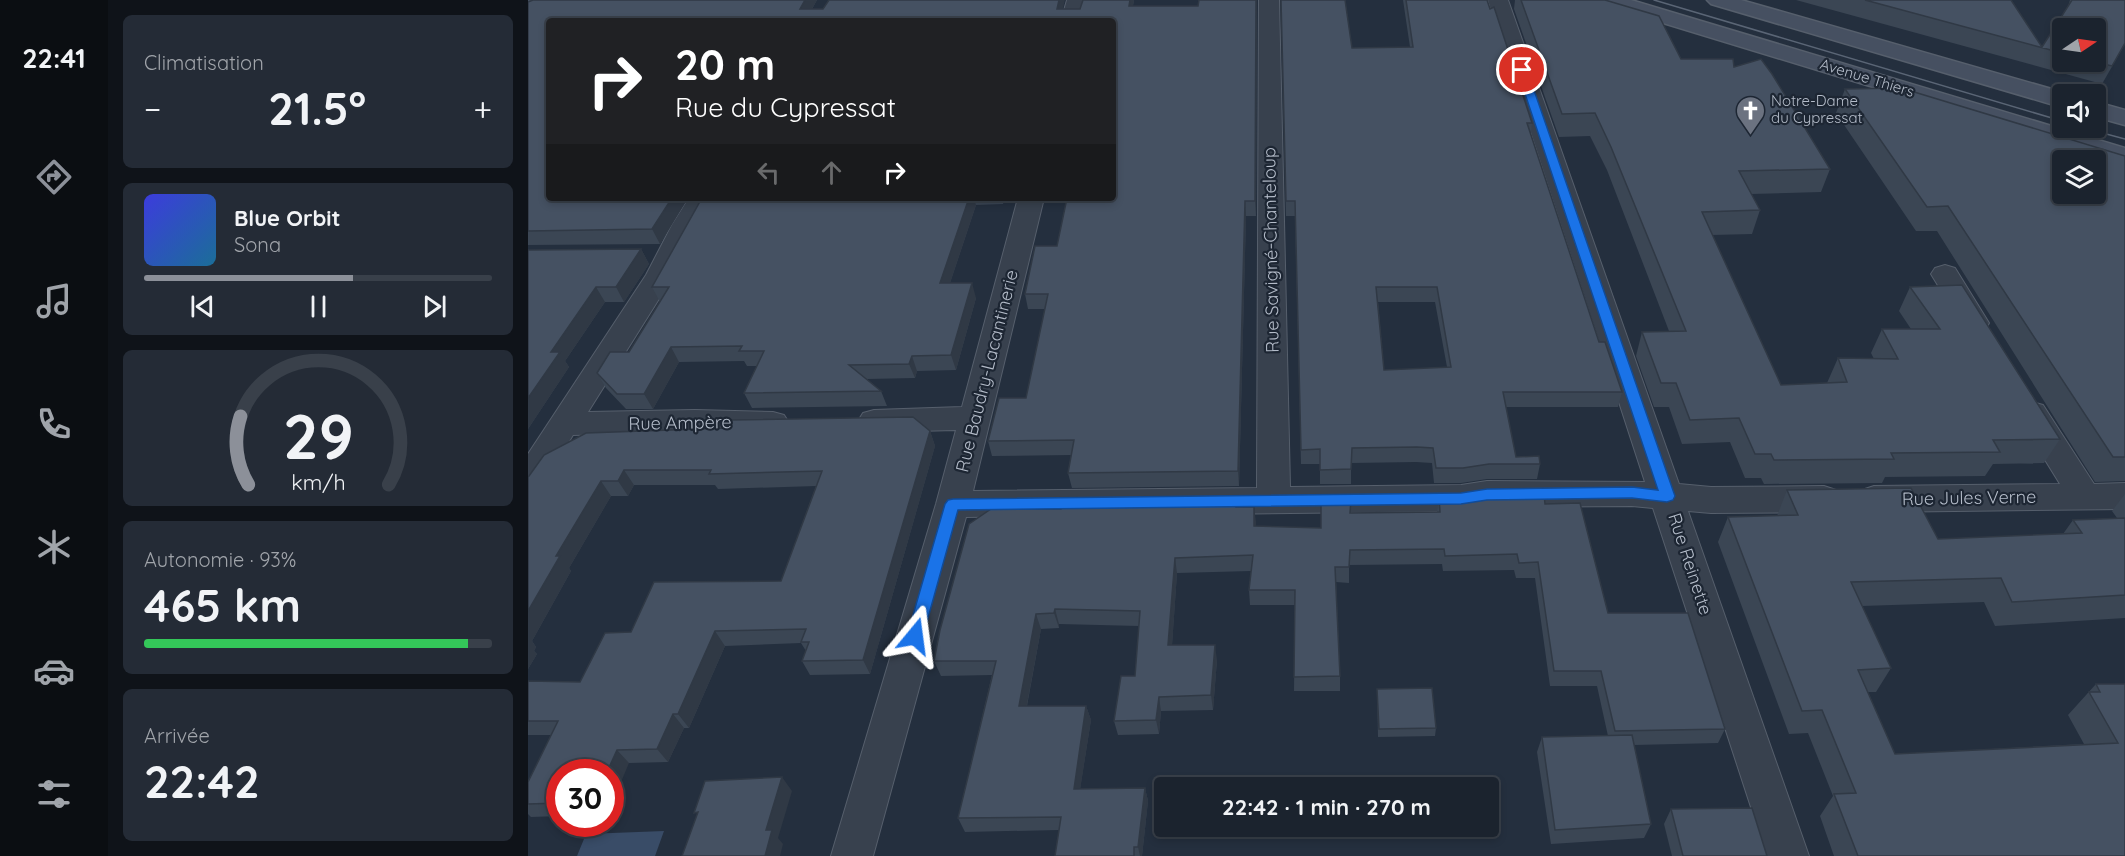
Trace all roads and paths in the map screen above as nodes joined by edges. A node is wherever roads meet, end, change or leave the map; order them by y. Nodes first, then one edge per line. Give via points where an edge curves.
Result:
1 (1077, 0) edge
2 (1269, 0) edge
3 (1498, 0) edge
4 (1608, 0) edge
5 (1718, 0) edge
6 (1072, 18) edge
7 (2052, 97) edge
8 (2106, 112) edge
9 (2125, 118) edge
10 (2125, 156) edge
11 (700, 201) edge
12 (1030, 201) edge
13 (1945, 274) dead end
14 (1989, 345) edge
15 (2014, 385) edge
16 (975, 418) junction
17 (844, 421) edge
18 (798, 422) edge
19 (565, 424) junction
20 (528, 480) edge
21 (1667, 496) junction
22 (2084, 496) junction
23 (2125, 496) edge
24 (1274, 499) junction
25 (953, 504) junction
26 (852, 856) edge
27 (1788, 856) edge

1 - 6 street
2 - 24 street, Rue Savigné-Chanteloup
3 - 21 street, Rue Reinette
4 - 10 main road, Avenue Thiers
5 - 7 main road, Avenue Thiers
8 - 9 main road
11 - 19 street via 659,254 660,275
12 - 16 street, Rue Baudry-Lacantinerie
13 - 14 street
15 - 22 street
16 - 17 street
16 - 25 street, Rue Baudry-Lacantinerie
18 - 19 street, Rue Ampère
19 - 20 street
21 - 22 street, Rue Jules Verne via 1711,500
21 - 24 street, Rue Jules Verne via 1610,493
21 - 27 street, Rue Reinette
22 - 23 street, Rue Jules Verne
24 - 25 street, Rue Jules Verne
25 - 26 street, Rue Baudry-Lacantinerie

